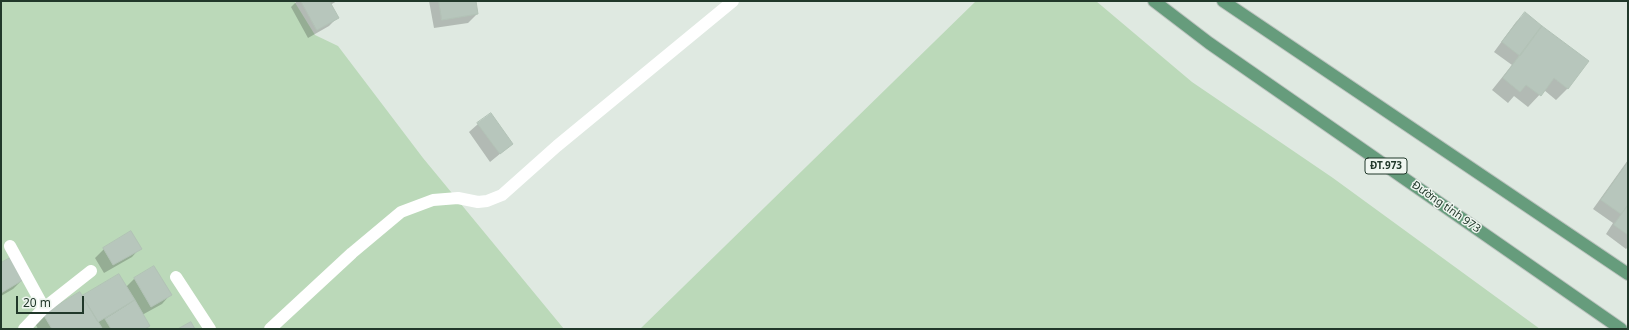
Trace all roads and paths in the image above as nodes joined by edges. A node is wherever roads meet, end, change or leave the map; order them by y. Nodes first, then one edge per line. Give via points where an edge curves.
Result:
1 (734, 1) edge
2 (1154, 1) edge
3 (1223, 1) edge
4 (10, 246) dead end
5 (92, 271) dead end
6 (1628, 274) edge
7 (176, 277) dead end
8 (44, 308) junction
9 (24, 329) edge
10 (210, 329) edge
11 (270, 329) edge
12 (1621, 329) edge

1 - 11 street via 502,194 478,202 458,198 433,200 401,212 352,253
2 - 12 main road, Đường tỉnh 973 / ĐT.973 via 1209,43
3 - 6 main road
4 - 8 street
5 - 8 street
7 - 10 street
8 - 9 street

